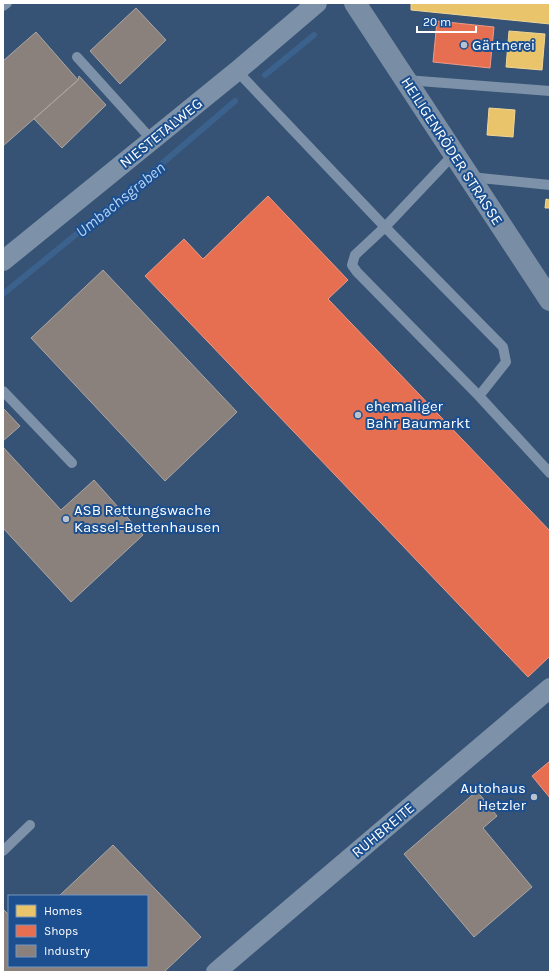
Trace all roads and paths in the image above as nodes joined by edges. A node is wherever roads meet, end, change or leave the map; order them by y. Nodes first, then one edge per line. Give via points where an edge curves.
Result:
1 (7, 3) edge
2 (317, 3) edge
3 (354, 3) edge
4 (3, 6) edge
5 (77, 57) dead end
6 (237, 71) junction
7 (405, 80) junction
8 (550, 91) edge
9 (152, 140) junction
10 (454, 154) junction
11 (470, 177) junction
12 (550, 185) edge
13 (385, 227) junction
14 (3, 261) edge
15 (550, 300) edge
16 (3, 391) edge
17 (479, 396) junction
18 (72, 463) dead end
19 (550, 473) edge
20 (550, 688) edge
21 (30, 825) dead end
22 (3, 851) edge
23 (216, 972) edge

1 - 4 lane
2 - 6 street, NIESTETALWEG
3 - 7 street, HEILIGENRÖDER STRASSE
5 - 9 lane
6 - 9 street, NIESTETALWEG
6 - 13 lane
7 - 8 lane
7 - 10 street, HEILIGENRÖDER STRASSE
9 - 14 street, NIESTETALWEG
10 - 11 street, HEILIGENRÖDER STRASSE
10 - 13 lane
11 - 12 lane
11 - 15 street, HEILIGENRÖDER STRASSE
13 - 17 lane via 503,347 506,362
13 - 17 lane via 355,255 352,265
16 - 18 lane
17 - 19 lane
20 - 23 street, RUHBREITE
21 - 22 lane

